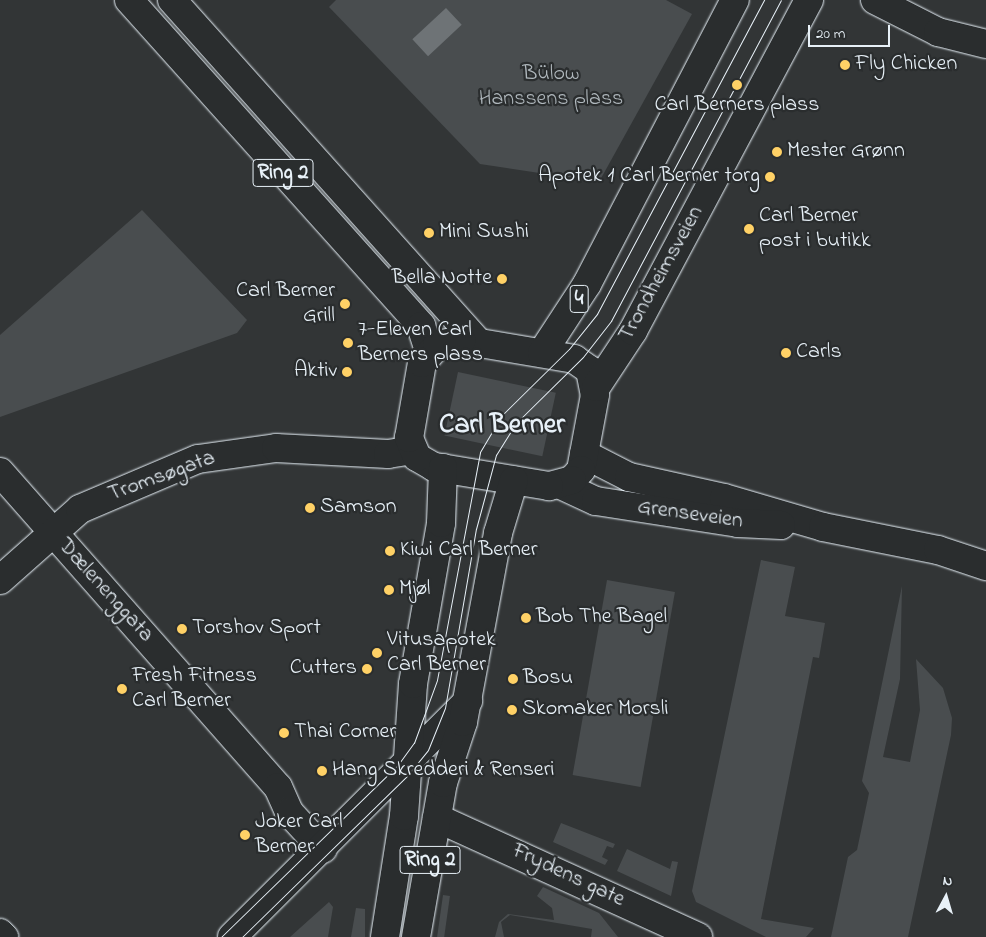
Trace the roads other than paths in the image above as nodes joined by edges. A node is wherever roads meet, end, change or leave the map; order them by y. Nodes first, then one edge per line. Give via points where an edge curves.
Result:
1 (129, 0) edge
2 (172, 0) edge
3 (735, 0) edge
4 (809, 0) edge
5 (875, 0) edge
6 (986, 44) edge
7 (480, 343) junction
8 (429, 350) junction
9 (542, 353) junction
10 (596, 386) junction
11 (412, 450) junction
12 (584, 454) junction
13 (443, 468) junction
14 (0, 472) edge
15 (514, 480) junction
16 (561, 485) junction
17 (823, 527) junction
18 (52, 531) junction
19 (986, 566) edge
20 (0, 580) edge
21 (468, 701) junction
22 (407, 766) junction
23 (437, 818) junction
24 (323, 849) junction
25 (0, 933) edge
26 (4, 937) edge
27 (232, 937) edge
28 (384, 937) edge
29 (416, 937) edge
30 (698, 937) edge

1 - 8 main road, Ring 2 via 421,326
2 - 7 main road, Ring 2
3 - 9 main road, 4 via 587,284
4 - 10 main road, Trondheimsveien via 633,331
5 - 6 main road via 938,32
7 - 8 main road via 448,341
7 - 9 main road
8 - 11 main road via 422,363 409,429
9 - 10 main road via 574,359 590,370
10 - 12 main road
11 - 13 main road via 423,463
11 - 18 main road, Tromsøgata via 388,454 276,448 198,459 104,498
12 - 16 main road via 577,476
12 - 17 main road, Grenseveien via 629,477 731,500
13 - 15 main road
13 - 22 main road, Ring 2 via 443,514 413,684
14 - 18 main road, Dælenenggata
15 - 16 main road
15 - 21 main road, Ring 2 via 498,532
16 - 17 main road, Grenseveien via 596,501 623,506 738,523
17 - 19 main road, Grenseveien via 938,550
18 - 20 main road, Tromsøgata
18 - 24 main road, Dælenenggata via 278,786 289,812
21 - 22 main road
21 - 23 main road, Ring 2
22 - 24 main road
22 - 28 main road, Ring 2 via 402,835
23 - 29 main road, Ring 2
23 - 30 main road, Frydens gate
24 - 27 main road
25 - 26 main road

